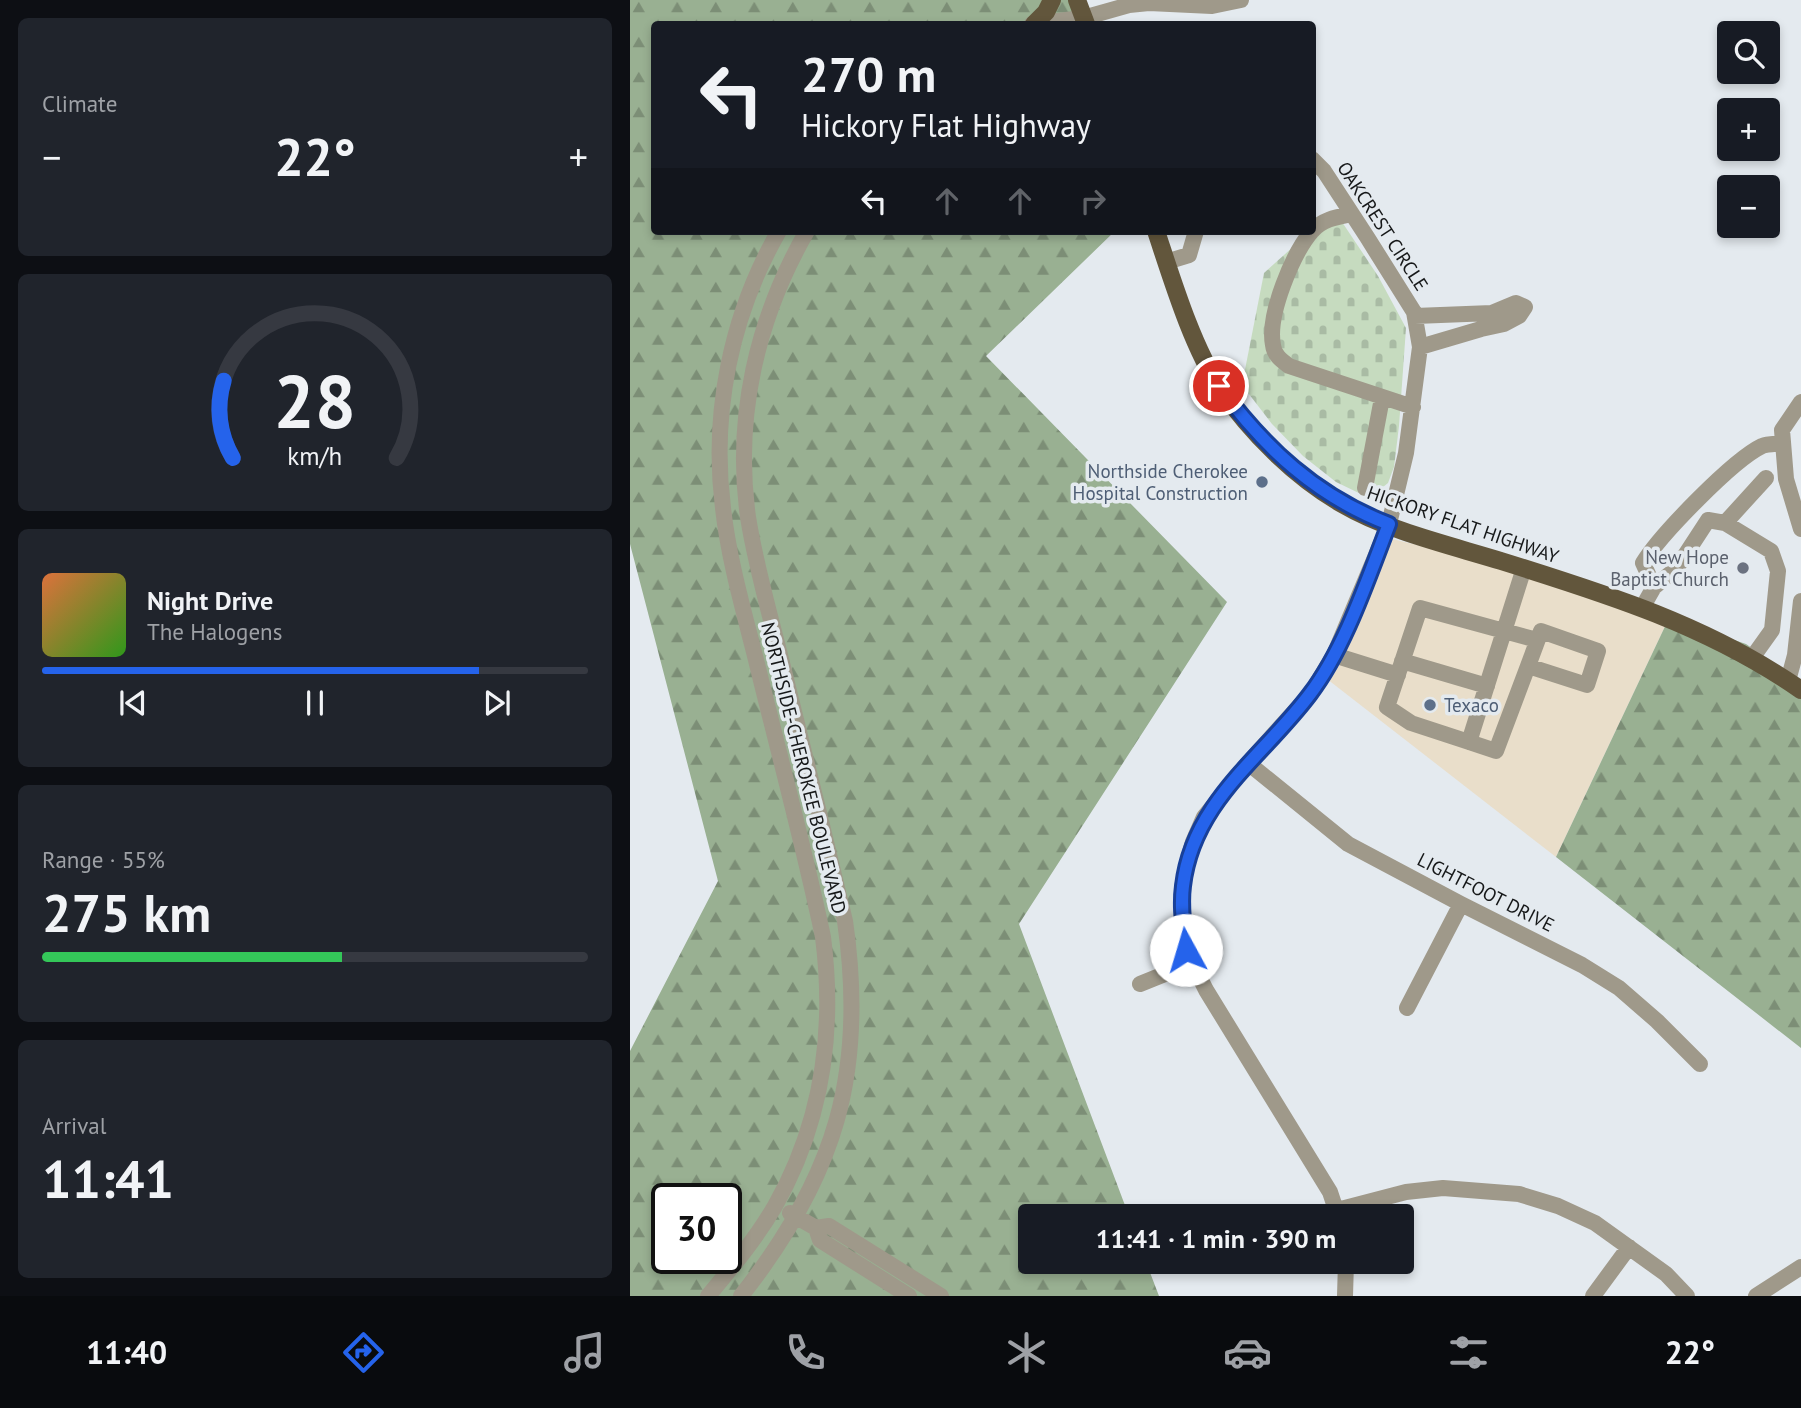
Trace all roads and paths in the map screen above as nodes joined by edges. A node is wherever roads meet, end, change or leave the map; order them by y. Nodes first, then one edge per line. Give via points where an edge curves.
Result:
1 (1052, 0) edge
2 (1077, 0) edge
3 (1241, 0) edge
4 (1036, 21) edge
5 (1081, 21) edge
6 (1084, 21) edge
7 (1316, 163) edge
8 (1352, 214) junction
9 (1316, 227) edge
10 (777, 235) edge
11 (805, 235) edge
12 (1157, 235) edge
13 (1194, 235) edge
14 (1309, 235) edge
15 (1167, 262) junction
16 (1415, 316) junction
17 (1420, 347) junction
18 (1382, 397) junction
19 (1801, 402) edge
20 (1413, 407) junction
21 (1783, 443) junction
22 (1766, 478) dead end
23 (1365, 488) dead end
24 (1726, 523) junction
25 (1389, 524) junction
26 (1801, 529) edge
27 (1524, 568) junction
28 (1654, 587) junction
29 (1801, 601) edge
30 (1642, 608) junction
31 (1504, 630) junction
32 (1537, 640) junction
33 (1334, 655) junction
34 (1752, 658) junction
35 (1528, 666) junction
36 (1400, 668) junction
37 (1487, 686) junction
38 (1794, 686) edge
39 (1469, 742) junction
40 (1248, 763) junction
41 (1461, 904) junction
42 (1192, 963) junction
43 (1140, 984) dead end
44 (1407, 1008) dead end
45 (1700, 1064) dead end
46 (1334, 1204) edge
47 (1367, 1204) edge
48 (775, 1205) junction
49 (797, 1217) junction
50 (816, 1228) junction
51 (1629, 1247) junction
52 (1801, 1267) edge
53 (1346, 1274) edge
54 (708, 1296) edge
55 (741, 1296) edge
56 (909, 1296) edge
57 (941, 1296) edge
58 (1345, 1296) edge
59 (1593, 1296) edge
60 (1687, 1296) edge
61 (1756, 1296) edge

1 - 4 main road
2 - 5 main road
3 - 6 street via 1212,6 1139,4
7 - 8 street, OAKCREST CIRCLE
8 - 9 street
8 - 16 street, OAKCREST CIRCLE
10 - 48 street, NORTHSIDE-CHEROKEE BOULEVARD via 750,292 733,346 719,453 727,537 817,910 829,990 827,1045 817,1101 801,1151
11 - 49 street, NORTHSIDE-CHEROKEE BOULEVARD via 772,302 755,356 744,466 753,544 845,921 852,976 852,1032 840,1108 823,1162
12 - 15 main road, HICKORY FLAT HIGHWAY
13 - 15 street via 1189,255
14 - 18 street via 1278,302 1272,333 1278,359
15 - 25 main road, HICKORY FLAT HIGHWAY via 1209,368 1255,432 1317,487 1342,504
16 - 17 street, OAKCREST CIRCLE
16 - 17 street via 1492,313 1516,303 1525,307 1504,324
17 - 20 street, OAKCREST CIRCLE
18 - 20 street
18 - 23 street
19 - 21 street via 1782,430
20 - 25 street, OAKCREST CIRCLE
21 - 26 street via 1786,479
21 - 28 street via 1763,446 1744,458 1669,530 1643,563
22 - 24 street
24 - 28 street via 1708,520 1676,569
24 - 34 street via 1771,551 1778,571 1772,630
25 - 27 main road, HICKORY FLAT HIGHWAY
25 - 33 street, OAKCREST CIRCLE
27 - 30 main road, HICKORY FLAT HIGHWAY
27 - 31 street
28 - 30 street
29 - 38 street
30 - 34 main road, HICKORY FLAT HIGHWAY
31 - 32 street
31 - 36 street via 1420,608
31 - 37 street
32 - 35 street
32 - 35 street via 1541,631 1598,651 1587,685
33 - 36 street
33 - 40 street, OAKCREST CIRCLE via 1311,694
34 - 38 main road, HICKORY FLAT HIGHWAY
35 - 39 street via 1496,751
36 - 37 street
36 - 39 street via 1387,707 1410,723
37 - 39 street
40 - 41 street, LIGHTFOOT DRIVE via 1348,844
40 - 42 street, OAKCREST CIRCLE via 1205,817 1193,842 1182,888 1186,950
41 - 44 street
41 - 45 street, LIGHTFOOT DRIVE via 1619,988
42 - 43 street
42 - 46 street, OAKCREST CIRCLE
47 - 51 street via 1406,1192 1443,1188 1519,1194 1595,1223
48 - 49 street
48 - 54 street, NORTHSIDE-CHEROKEE BOULEVARD
49 - 50 street
49 - 55 street, NORTHSIDE-CHEROKEE BOULEVARD
50 - 56 street via 821,1240
50 - 57 street via 829,1226
51 - 59 street
51 - 60 street
52 - 61 street
53 - 58 street

